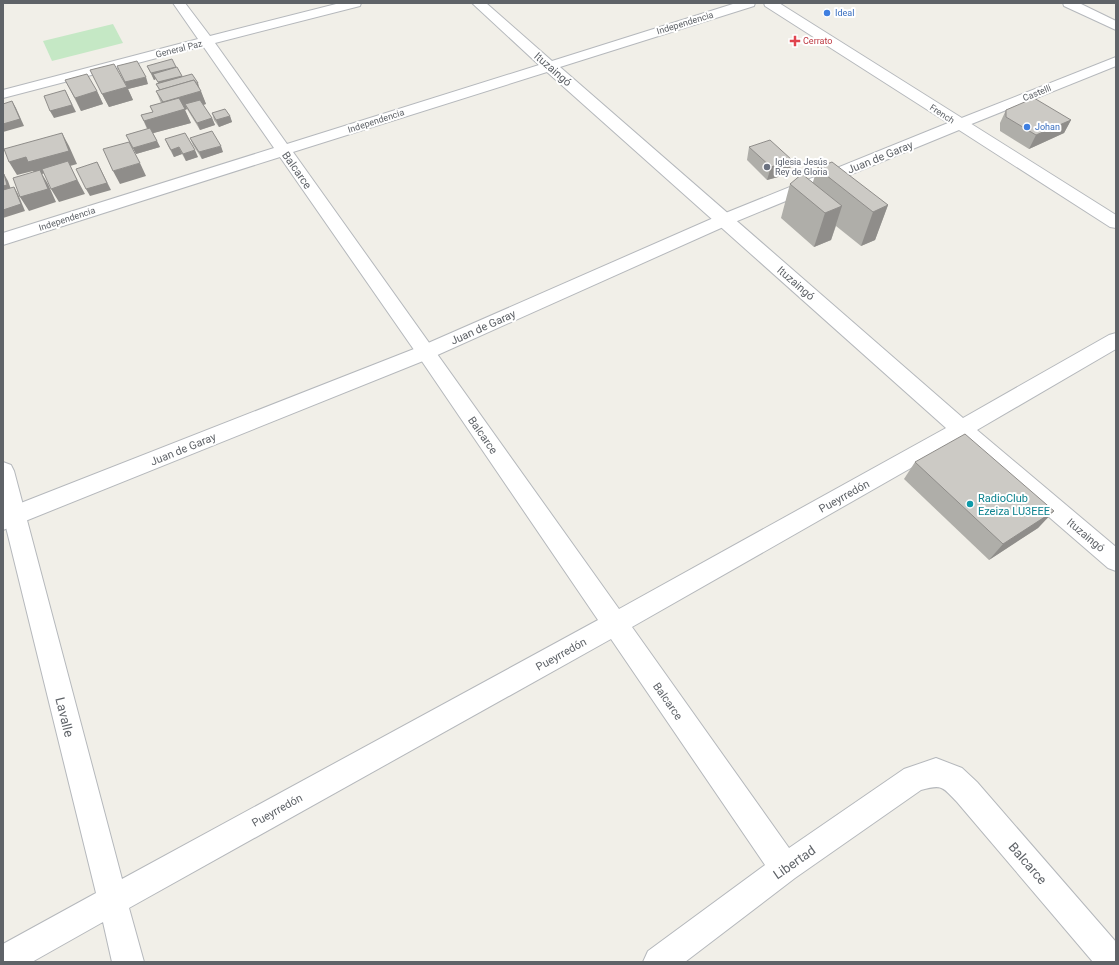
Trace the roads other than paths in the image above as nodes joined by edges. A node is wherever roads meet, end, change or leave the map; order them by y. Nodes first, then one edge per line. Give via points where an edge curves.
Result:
1 (179, 3) edge
2 (356, 3) edge
3 (478, 3) edge
4 (749, 3) edge
5 (770, 3) edge
6 (1069, 3) edge
7 (1116, 26) edge
8 (206, 42) junction
9 (1116, 61) edge
10 (549, 66) junction
11 (3, 94) edge
12 (959, 124) junction
13 (283, 150) junction
14 (724, 220) junction
15 (1116, 223) edge
16 (3, 239) edge
17 (1116, 340) edge
18 (426, 352) junction
19 (962, 430) junction
20 (3, 471) edge
21 (9, 518) edge
22 (1116, 561) edge
23 (615, 624) junction
24 (936, 772) joint
25 (785, 868) junction
26 (111, 901) junction
27 (1111, 952) edge
28 (3, 961) edge
29 (128, 962) edge
30 (659, 962) edge

1 - 8 street, Balcarce
2 - 8 street, General Paz
3 - 10 street, Ituzaingó
4 - 10 street, Independencia
5 - 12 street, French
6 - 7 street
8 - 11 street, General Paz
8 - 13 street, Balcarce
9 - 12 street, Castelli
10 - 13 street, Independencia
10 - 14 street, Ituzaingó
12 - 14 street, Juan de Garay
12 - 15 street, French
13 - 16 street, Independencia
13 - 18 street, Balcarce
14 - 18 street, Juan de Garay
14 - 19 street, Ituzaingó
17 - 19 street, Pueyrredón
18 - 21 street, Juan de Garay
18 - 23 street, Balcarce
19 - 22 street, Ituzaingó
19 - 23 street, Pueyrredón
20 - 21 street, Lavalle
21 - 26 street, Lavalle
23 - 25 street, Balcarce
23 - 26 street, Pueyrredón
24 - 25 street, Libertad via 914,779
24 - 27 street, Balcarce via 952,778 967,792
25 - 30 street, Libertad
26 - 28 street, Pueyrredón
26 - 29 street, Lavalle

